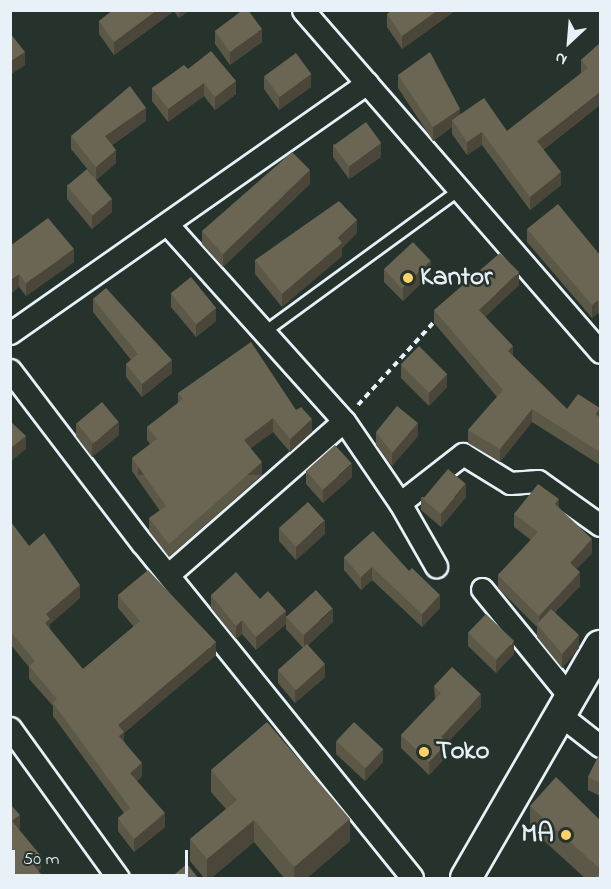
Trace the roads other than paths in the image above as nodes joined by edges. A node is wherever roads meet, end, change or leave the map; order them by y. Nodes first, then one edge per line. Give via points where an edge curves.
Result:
1 (303, 10) edge
2 (367, 82) junction
3 (458, 191) junction
4 (167, 224) junction
5 (266, 331) junction
6 (10, 333) edge
7 (600, 352) edge
8 (10, 370) edge
9 (348, 416) junction
10 (400, 503) junction
11 (600, 525) edge
12 (436, 566) dead end
13 (169, 574) junction
14 (482, 589) dead end
15 (600, 646) edge
16 (564, 705) junction
17 (10, 728) edge
18 (600, 746) edge
19 (118, 879) edge
20 (412, 879) edge
21 (466, 879) edge

1 - 2 street
2 - 3 street
2 - 4 street
3 - 5 lane
3 - 7 street
4 - 5 street
4 - 6 street
5 - 9 street
8 - 13 street
9 - 10 street
9 - 13 street
10 - 11 street via 462,454 510,483 538,481
10 - 12 street
13 - 20 street
14 - 16 street
15 - 16 main road
16 - 18 street
16 - 21 main road
17 - 19 street

